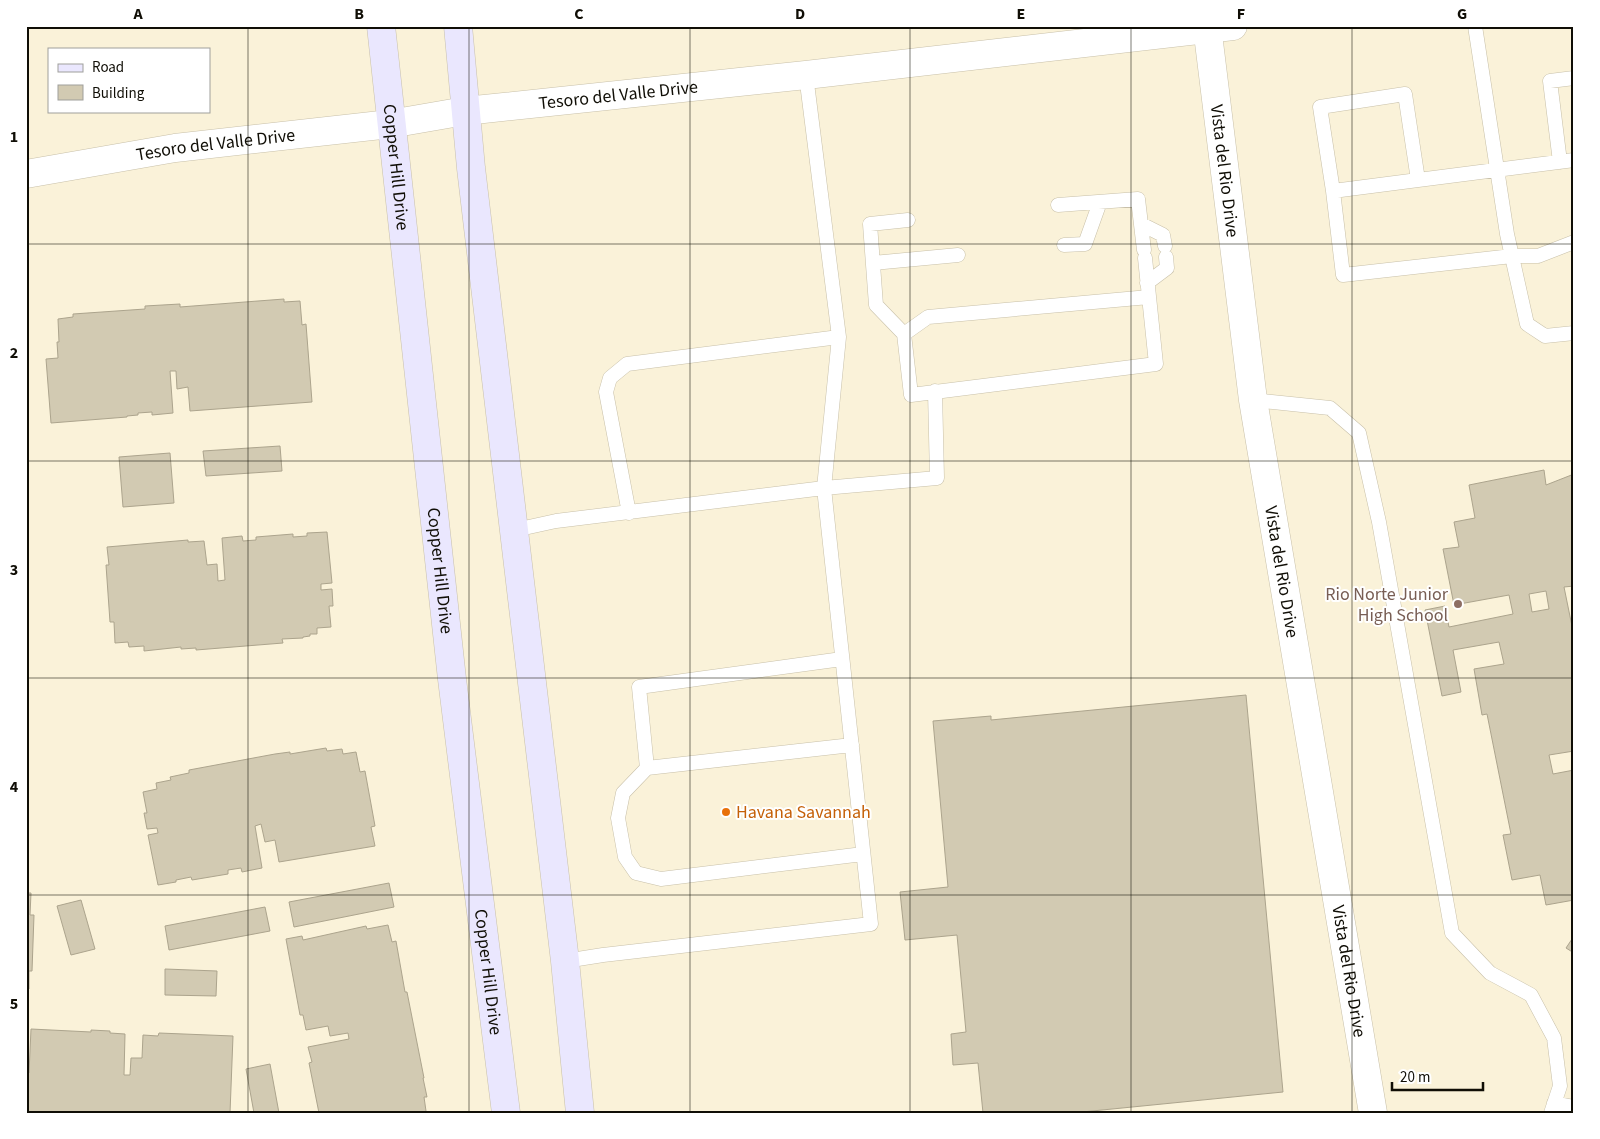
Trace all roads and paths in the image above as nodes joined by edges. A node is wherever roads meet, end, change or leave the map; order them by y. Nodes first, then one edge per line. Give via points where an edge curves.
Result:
1 (380, 26) edge
2 (458, 26) edge
3 (1475, 26) edge
4 (1215, 27) edge
5 (806, 75) junction
6 (1574, 78) edge
7 (465, 111) junction
8 (390, 124) junction
9 (1567, 161) edge
10 (1498, 170) junction
11 (26, 174) edge
12 (1418, 180) junction
13 (1333, 191) junction
14 (1100, 202) junction
15 (1058, 205) dead end
16 (908, 220) dead end
17 (1141, 224) junction
18 (1574, 242) edge
19 (1064, 245) dead end
20 (958, 255) dead end
21 (1512, 256) junction
22 (873, 262) junction
23 (1148, 290) junction
24 (1574, 333) edge
25 (904, 334) junction
26 (839, 336) junction
27 (935, 391) junction
28 (1253, 400) junction
29 (824, 488) junction
30 (628, 513) junction
31 (515, 530) junction
32 (842, 659) junction
33 (852, 745) junction
34 (647, 768) junction
35 (864, 854) junction
36 (565, 962) junction
37 (1574, 1107) edge
38 (1552, 1108) edge
39 (506, 1113) edge
40 (580, 1113) edge
41 (1373, 1113) edge

1 - 8 main road, Copper Hill Drive
2 - 7 main road
3 - 10 lane
4 - 5 street, Tesoro del Valle Drive
4 - 28 street, Vista del Rio Drive
5 - 7 street, Tesoro del Valle Drive
5 - 26 lane
6 - 9 lane via 1550,81
7 - 8 street, Tesoro del Valle Drive
7 - 31 main road
8 - 11 street, Tesoro del Valle Drive via 175,148
8 - 39 main road, Copper Hill Drive via 452,679
9 - 10 lane
10 - 12 lane
10 - 21 lane
12 - 13 lane
12 - 13 lane via 1405,94 1320,107
13 - 21 lane via 1343,275
14 - 15 lane
14 - 17 lane via 1138,199
14 - 19 lane via 1085,244
16 - 22 lane via 870,224
17 - 23 lane
17 - 23 lane via 1163,235 1167,268
18 - 21 lane via 1538,256
20 - 22 lane
21 - 24 lane via 1527,324 1545,336
22 - 25 lane via 876,305
23 - 25 lane via 928,317
23 - 27 lane via 1156,364
25 - 27 lane via 911,395
26 - 29 lane
26 - 30 lane via 627,364 610,378 606,392
27 - 29 lane via 937,478
28 - 38 lane via 1330,408 1359,433 1380,522 1452,933 1490,973 1531,995 1554,1038 1560,1086
28 - 41 street, Vista del Rio Drive
29 - 30 lane
29 - 32 lane
30 - 31 lane via 556,521
31 - 36 main road
32 - 33 lane
32 - 34 lane via 639,687
33 - 34 lane
33 - 35 lane
34 - 35 lane via 623,793 618,818 625,857 636,873 661,879
35 - 36 lane via 871,924
36 - 40 main road
37 - 38 lane

